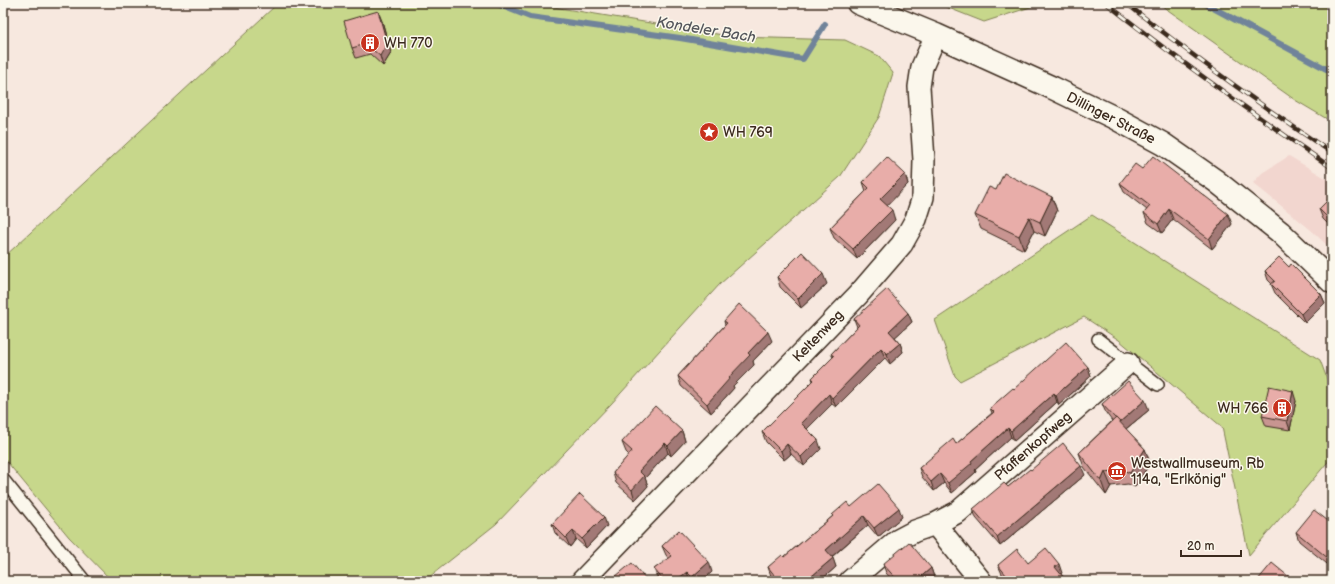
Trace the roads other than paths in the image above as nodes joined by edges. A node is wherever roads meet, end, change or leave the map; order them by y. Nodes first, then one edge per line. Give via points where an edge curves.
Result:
1 (858, 3) edge
2 (936, 35) junction
3 (1332, 282) edge
4 (1098, 339) dead end
5 (1128, 363) junction
6 (1158, 385) dead end
7 (3, 479) edge
8 (935, 524) junction
9 (85, 581) edge
10 (582, 581) edge
11 (850, 581) edge
12 (981, 581) edge

1 - 2 street, Dillinger Straße
2 - 3 street, Dillinger Straße via 1115,118 1163,144 1216,181 1280,232
2 - 10 street, Keltenweg via 922,67 919,87 924,160 923,196 916,219 902,244 852,301
4 - 5 lane
5 - 6 lane
5 - 8 street, Pfaffenkopfweg via 958,512
7 - 9 lane
8 - 11 street, Pfaffenkopfweg via 898,540
8 - 12 street

